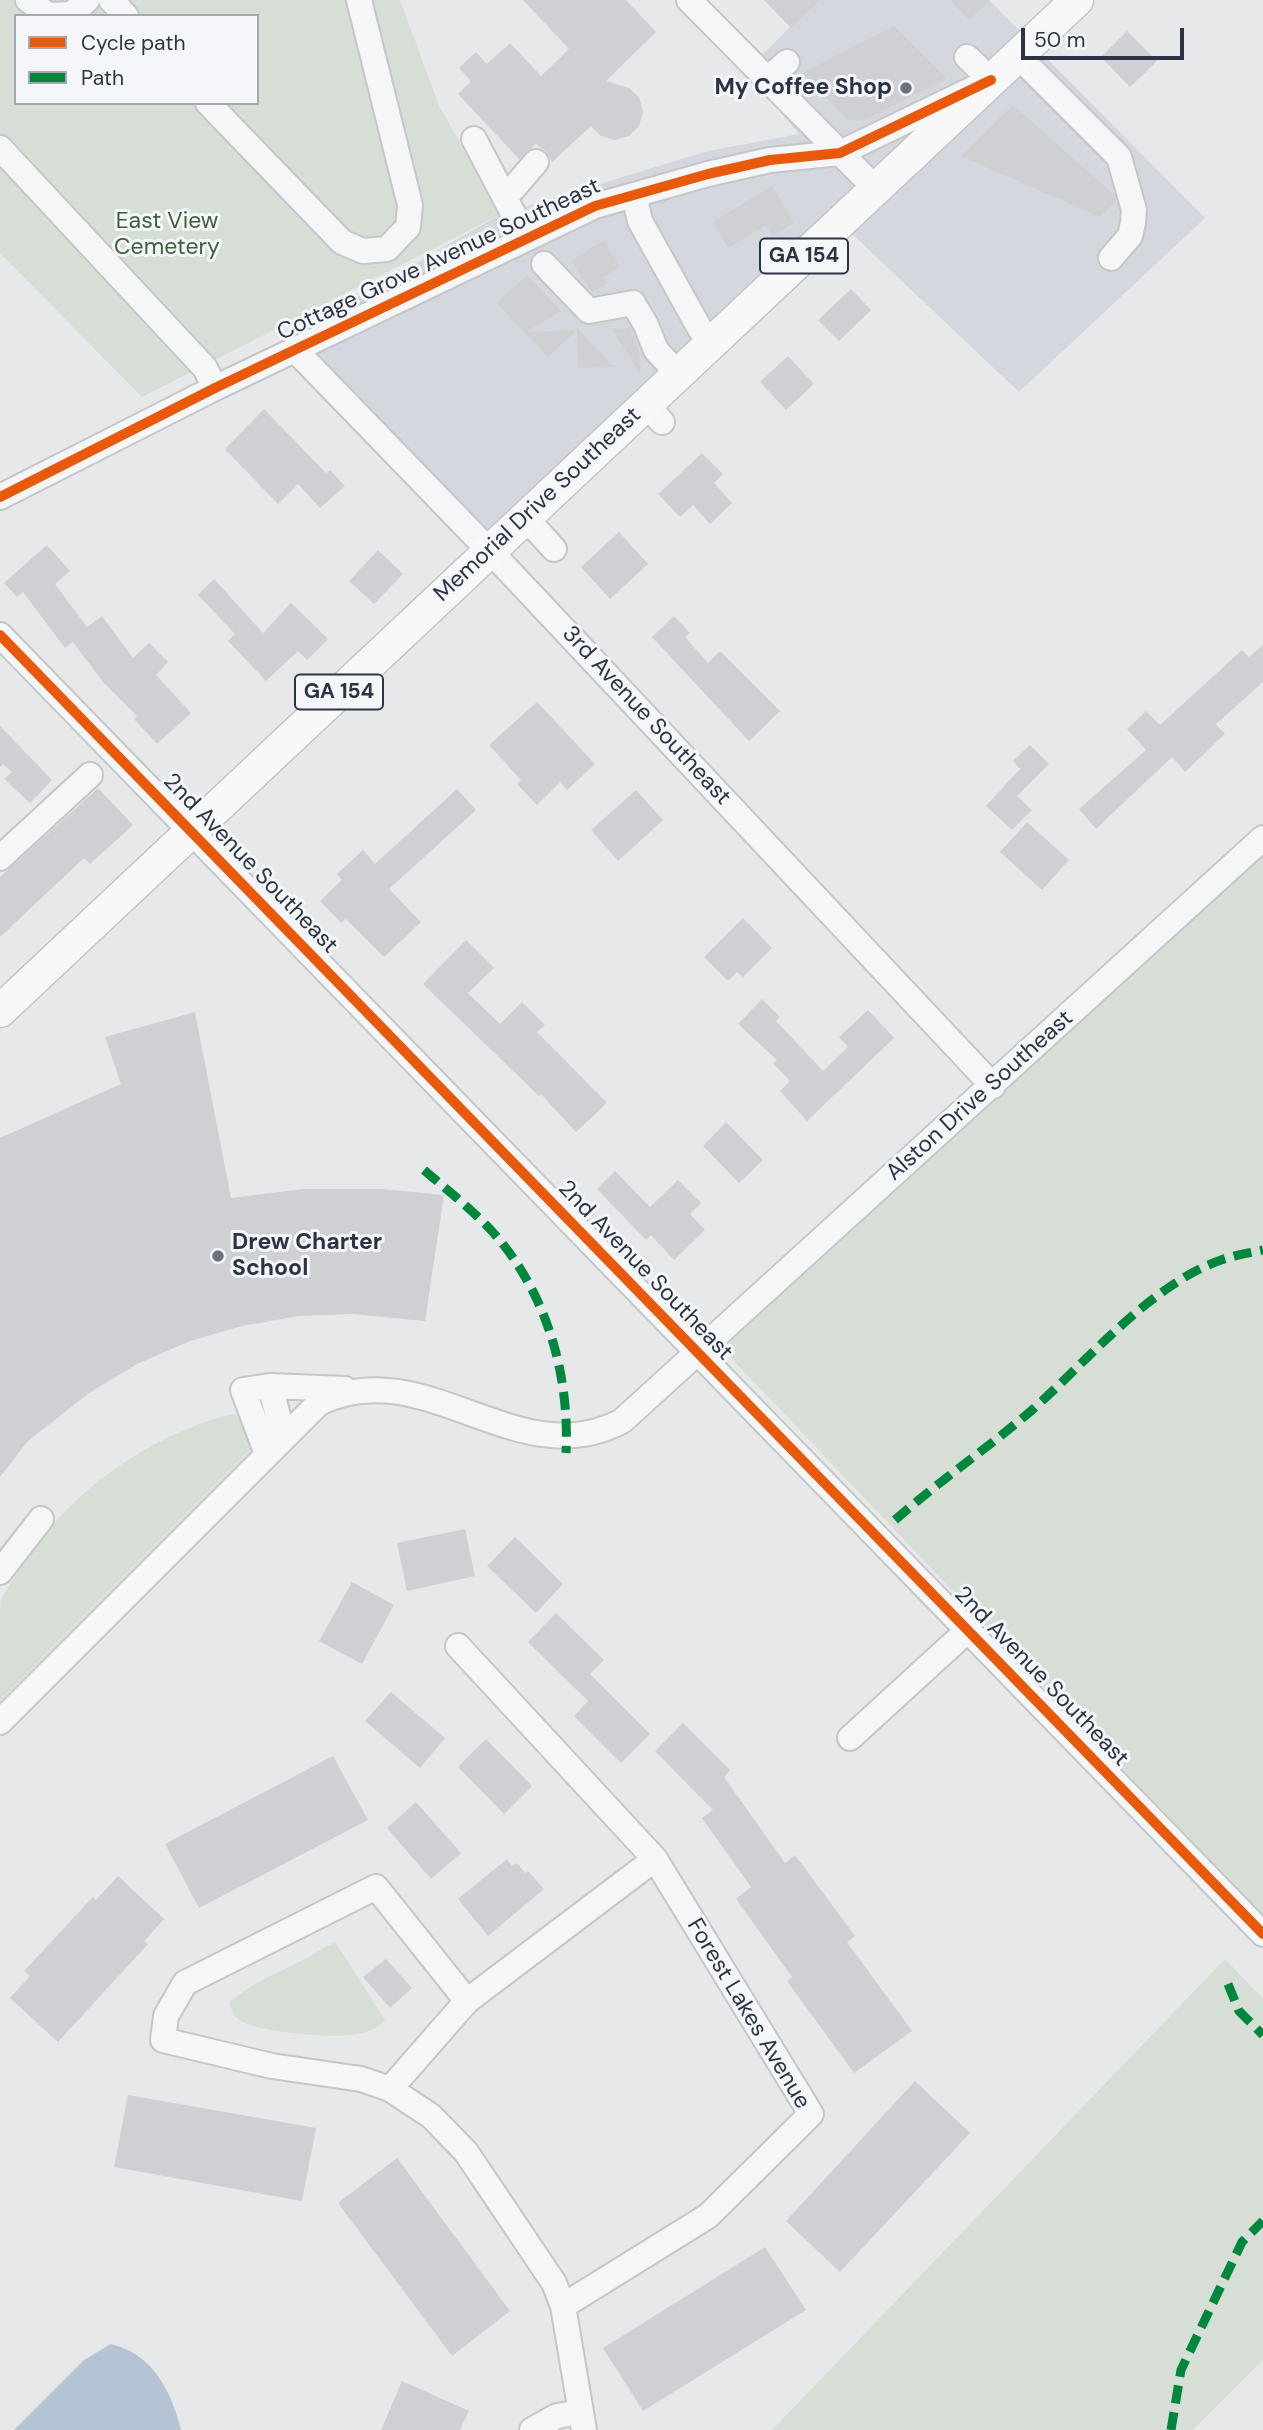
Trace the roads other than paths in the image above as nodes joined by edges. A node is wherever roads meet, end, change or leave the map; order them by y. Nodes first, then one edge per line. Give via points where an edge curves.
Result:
1 (28, 0) edge
2 (87, 0) edge
3 (111, 0) edge
4 (359, 0) edge
5 (689, 0) edge
6 (1077, 0) edge
7 (47, 14) edge
8 (72, 14) edge
9 (124, 14) edge
10 (1017, 55) junction
11 (967, 57) dead end
12 (787, 62) dead end
13 (768, 79) junction
14 (991, 80) junction
15 (210, 105) edge
16 (474, 139) dead end
17 (0, 148) edge
18 (840, 153) junction
19 (536, 162) dead end
20 (876, 189) junction
21 (634, 195) junction
22 (505, 198) junction
23 (526, 237) junction
24 (1111, 258) dead end
25 (544, 264) dead end
26 (713, 342) junction
27 (295, 349) junction
28 (678, 374) junction
29 (215, 388) junction
30 (0, 497) edge
31 (525, 517) junction
32 (554, 548) dead end
33 (488, 551) junction
34 (0, 635) edge
35 (90, 775) dead end
36 (190, 833) junction
37 (1263, 838) edge
38 (0, 858) edge
39 (0, 1012) edge
40 (993, 1086) junction
41 (697, 1354) junction
42 (270, 1386) junction
43 (356, 1390) junction
44 (275, 1446) junction
45 (41, 1519) dead end
46 (0, 1572) edge
47 (967, 1631) junction
48 (458, 1646) dead end
49 (0, 1721) edge
50 (850, 1738) dead end
51 (655, 1859) junction
52 (1263, 1934) edge
53 (467, 2001) junction
54 (390, 2088) junction
55 (564, 2306) junction
56 (582, 2421) edge
57 (532, 2430) edge

1 - 7 street
2 - 8 street
3 - 9 street
4 - 15 street via 411,205 408,226 387,249 363,251 342,242
5 - 13 street
6 - 10 main road, Memorial Drive Southeast / GA 154
10 - 14 main road, Memorial Drive Southeast / GA 154
10 - 24 street via 1119,157 1134,210 1133,223 1130,236
11 - 14 street
12 - 13 street
13 - 18 street
14 - 18 street, Cottage Grove Avenue Southeast
14 - 20 main road, Memorial Drive Southeast / GA 154
16 - 22 street
17 - 29 street via 205,368
18 - 20 street
18 - 21 street, Cottage Grove Avenue Southeast via 770,160
19 - 22 street
20 - 26 main road, Memorial Drive Southeast / GA 154
21 - 23 street, Cottage Grove Avenue Southeast via 595,206
21 - 26 street via 640,221 700,329
22 - 23 street
23 - 27 street, Cottage Grove Avenue Southeast
25 - 28 street via 589,312 633,303 656,350
26 - 28 main road, Memorial Drive Southeast / GA 154
27 - 29 street, Cottage Grove Avenue Southeast
27 - 33 street, 3rd Avenue Southeast
28 - 31 main road, Memorial Drive Southeast / GA 154 via 654,413
29 - 30 street, Cottage Grove Avenue Southeast
31 - 32 street
31 - 33 main road, Memorial Drive Southeast / GA 154
33 - 36 main road, Memorial Drive Southeast / GA 154
33 - 40 street, 3rd Avenue Southeast
34 - 36 street, 2nd Avenue Southeast
35 - 38 street
36 - 39 main road, Memorial Drive Southeast / GA 154
36 - 41 street, 2nd Avenue Southeast
37 - 40 street, Alston Drive Southeast
40 - 41 street, Alston Drive Southeast
41 - 43 street, Alston Drive Southeast via 622,1421 602,1432 564,1438 500,1424 397,1390
41 - 47 street, 2nd Avenue Southeast
42 - 43 street, Alston Drive Southeast
42 - 44 street
42 - 44 street, Alston Drive Southeast via 243,1390
43 - 44 street via 319,1403
44 - 49 street
45 - 46 street
47 - 50 street
47 - 52 street, 2nd Avenue Southeast
48 - 51 street, Forest Lakes Avenue
51 - 53 street
51 - 55 street, Forest Lakes Avenue via 811,2114 708,2216
53 - 54 street
53 - 54 street via 376,1887 186,1983 166,2017 163,2040
54 - 55 street via 431,2116 466,2152 554,2283
55 - 56 street
56 - 57 street via 557,2416

